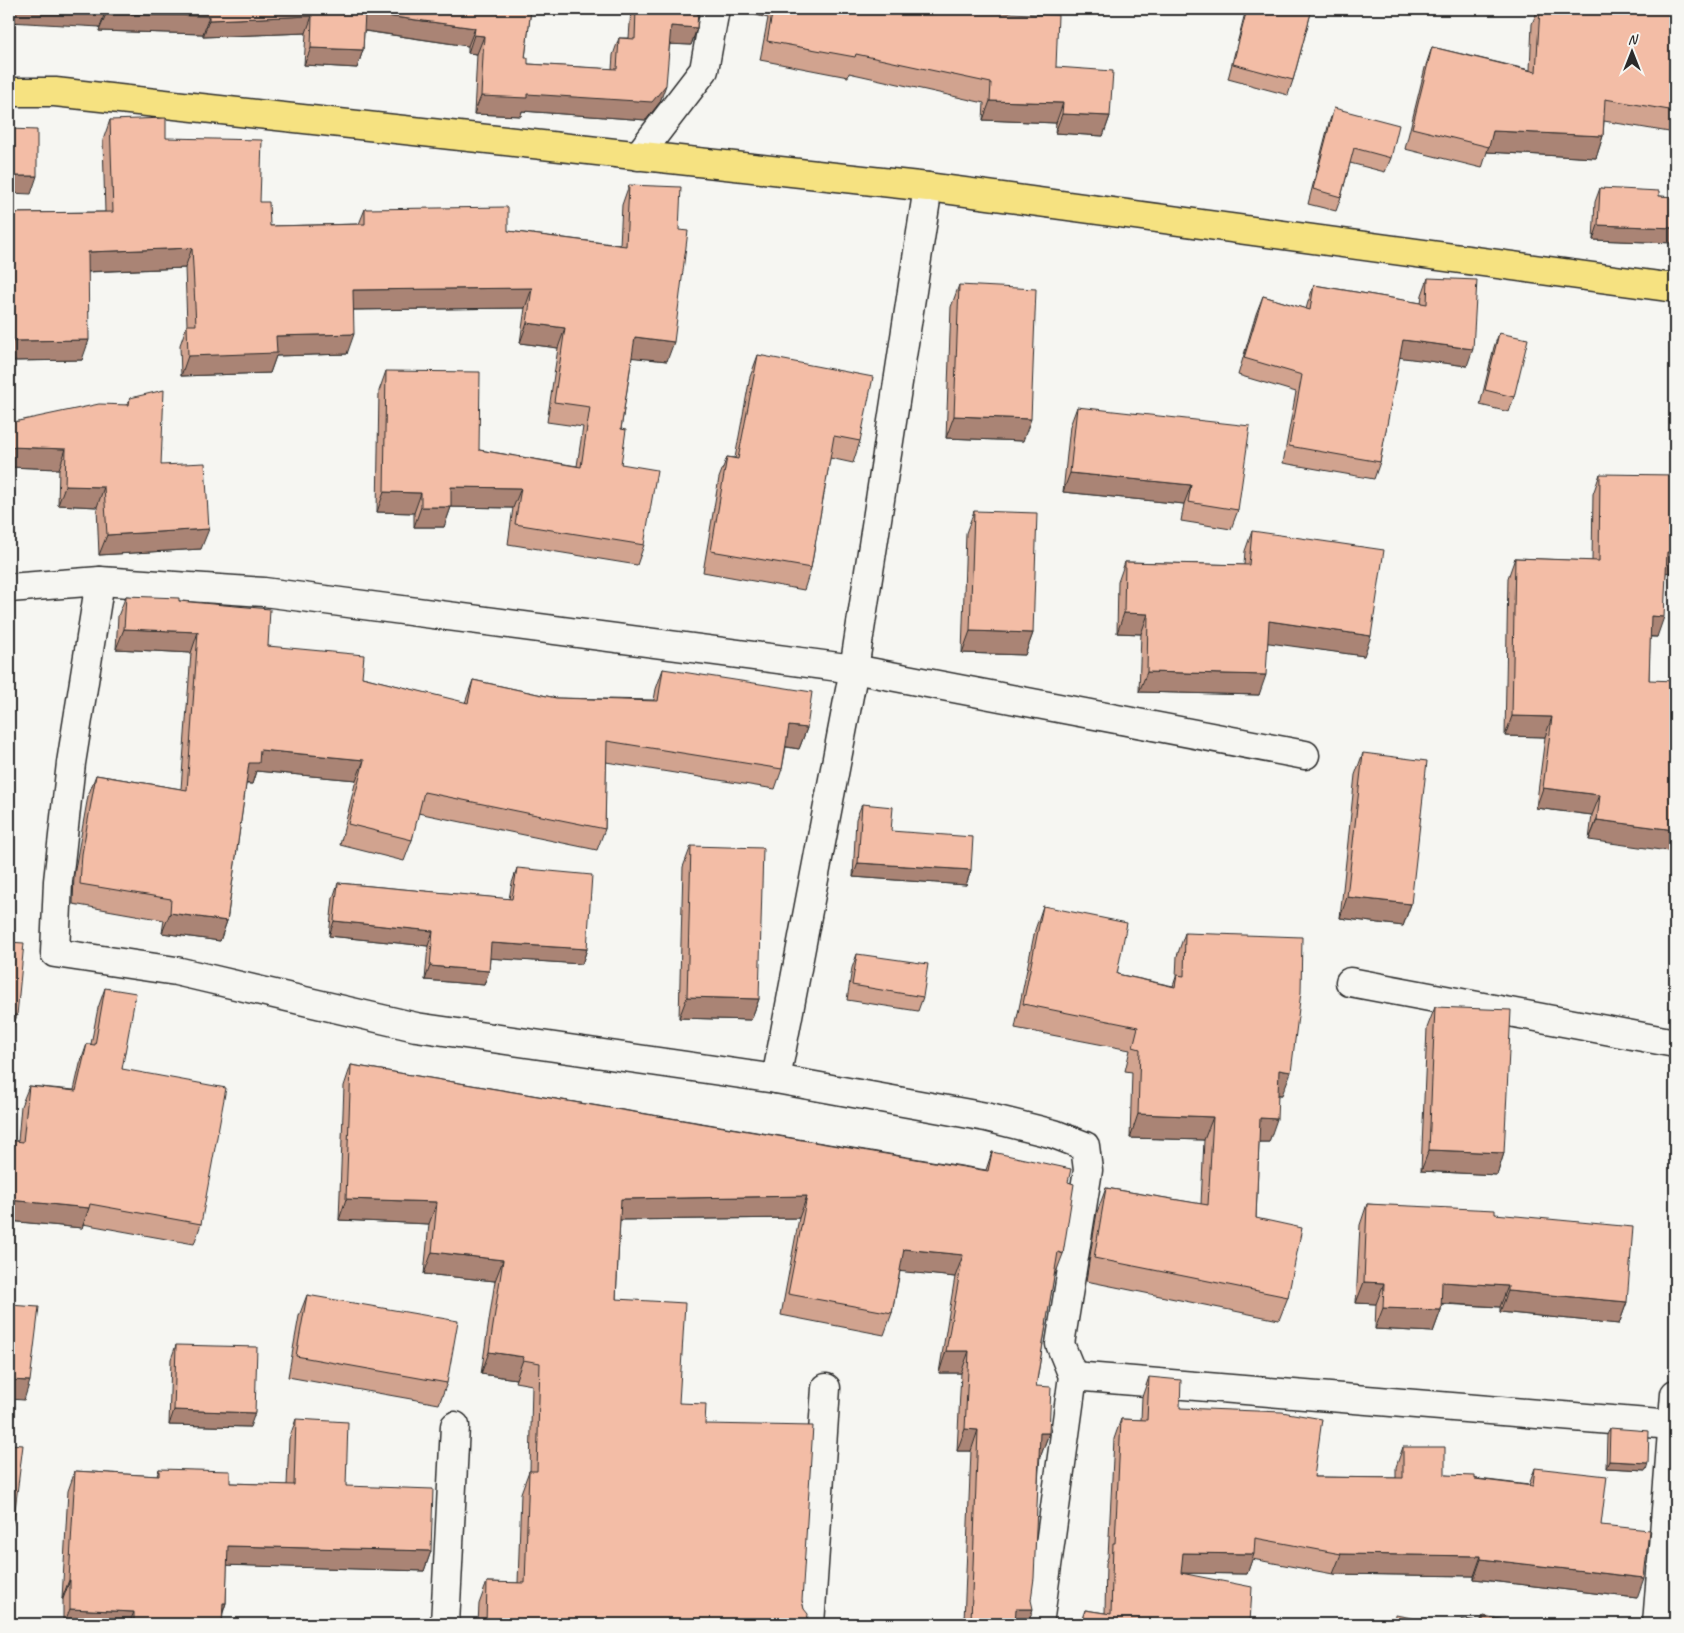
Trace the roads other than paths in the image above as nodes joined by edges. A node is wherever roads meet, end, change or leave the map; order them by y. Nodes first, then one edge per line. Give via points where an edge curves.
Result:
1 (715, 9) edge
2 (9, 92) edge
3 (638, 156) junction
4 (928, 187) junction
5 (1675, 288) edge
6 (100, 581) junction
7 (9, 588) edge
8 (854, 669) junction
9 (1305, 755) dead end
10 (1350, 982) dead end
11 (1675, 1043) edge
12 (776, 1079) junction
13 (1073, 1376) junction
14 (826, 1388) dead end
15 (1675, 1394) edge
16 (1672, 1425) junction
17 (455, 1426) dead end
18 (445, 1624) edge
19 (810, 1624) edge
20 (1039, 1624) edge
21 (1657, 1624) edge

1 - 3 street via 704,70
2 - 3 main road via 55,92
3 - 4 main road
4 - 5 main road
4 - 8 street
6 - 7 street
6 - 8 street via 264,592
6 - 12 street via 71,763 58,881 55,953 176,971 416,1027
8 - 9 street
8 - 12 street
10 - 11 street
12 - 13 street via 986,1117 1054,1134 1085,1146 1088,1170 1060,1344
13 - 16 street
13 - 20 street
14 - 19 street
15 - 16 street
16 - 21 street
17 - 18 street

